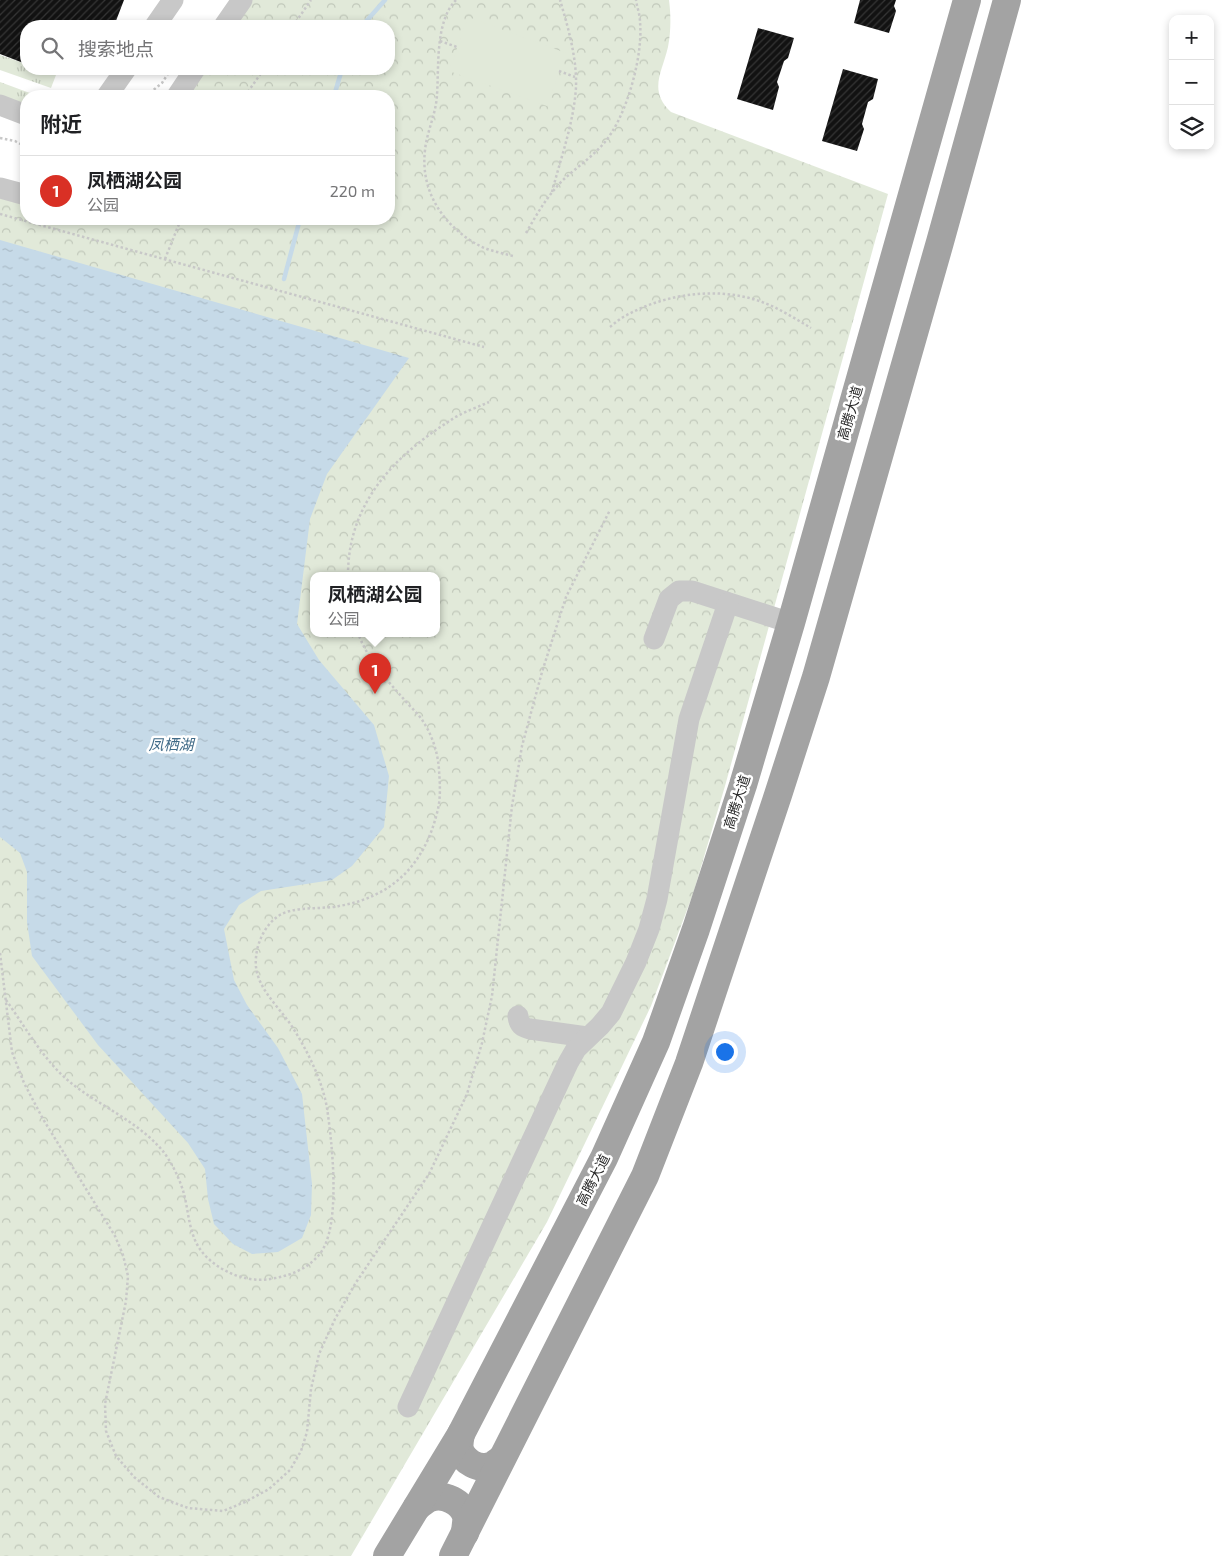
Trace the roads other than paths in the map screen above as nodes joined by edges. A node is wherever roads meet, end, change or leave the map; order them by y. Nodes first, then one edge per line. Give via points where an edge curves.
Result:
1 (173, 0) edge
2 (242, 0) edge
3 (967, 0) edge
4 (1007, 0) edge
5 (164, 20) edge
6 (228, 20) edge
7 (122, 75) edge
8 (191, 75) edge
9 (111, 90) edge
10 (180, 90) edge
11 (0, 105) edge
12 (20, 112) edge
13 (0, 188) edge
14 (20, 193) edge
15 (728, 603) junction
16 (791, 623) junction
17 (654, 639) dead end
18 (518, 1016) dead end
19 (587, 1037) junction
20 (408, 1407) dead end
21 (460, 1434) junction
22 (500, 1460) junction
23 (416, 1507) junction
24 (459, 1544) edge
25 (387, 1556) edge

1 - 5 street
2 - 6 street
3 - 16 main road, 高腾大道
4 - 22 main road via 816,677 689,1063 645,1176
7 - 9 street
8 - 10 street
11 - 12 street
13 - 14 street
15 - 16 street
15 - 17 street via 692,591 679,591 669,599
15 - 19 street via 689,719 649,929 611,1013
16 - 21 main road, 高腾大道 via 743,784 656,1042 604,1158
18 - 19 street via 522,1027
19 - 20 street via 568,1063
21 - 22 main road via 460,1450 464,1458 473,1464 482,1468
21 - 23 main road, 高腾大道
22 - 24 main road
23 - 24 main road via 437,1496 454,1501 466,1517
23 - 25 main road, 高腾大道

